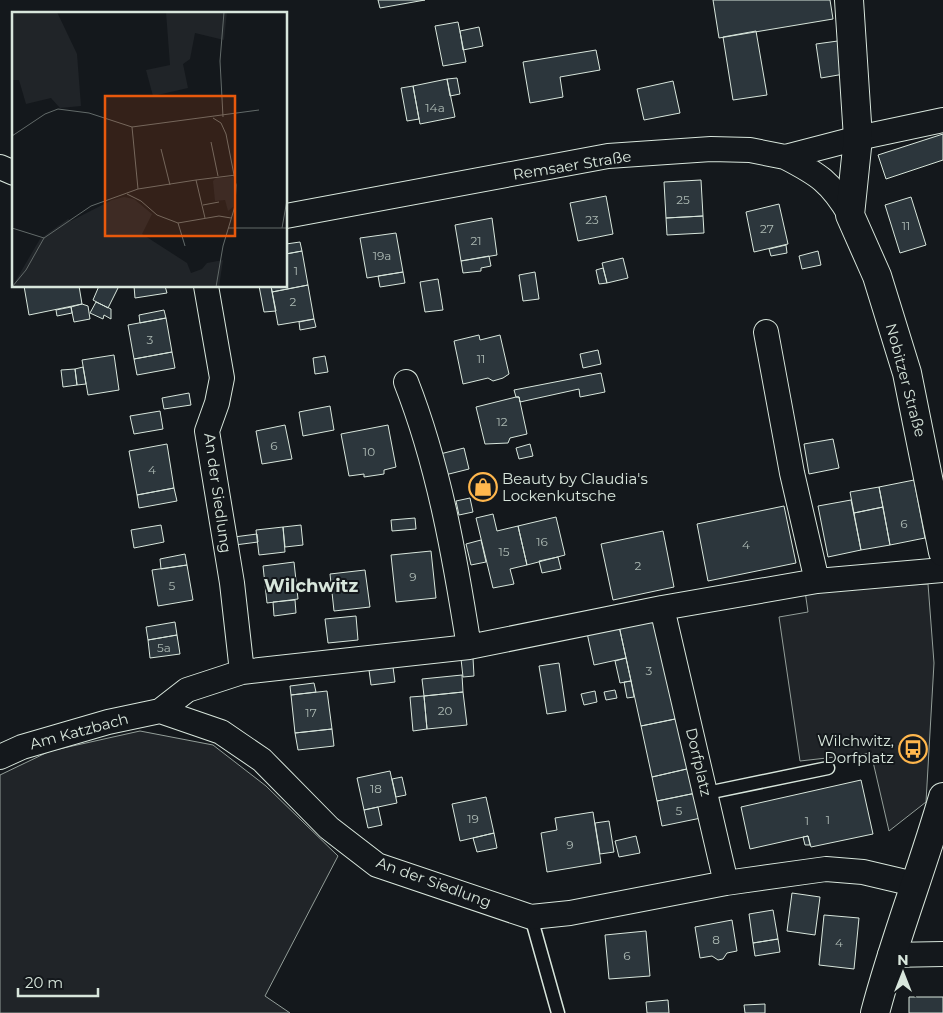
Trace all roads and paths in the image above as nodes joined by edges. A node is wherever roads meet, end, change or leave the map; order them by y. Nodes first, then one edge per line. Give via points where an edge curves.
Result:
1 (849, 0) edge
2 (943, 120) edge
3 (858, 138) junction
4 (785, 157) junction
5 (0, 167) edge
6 (12, 172) edge
7 (850, 215) junction
8 (288, 216) edge
9 (206, 288) edge
10 (766, 332) dead end
11 (406, 382) dead end
12 (943, 552) edge
13 (943, 570) edge
14 (816, 581) junction
15 (662, 608) junction
16 (469, 646) junction
17 (242, 672) junction
18 (160, 711) junction
19 (0, 756) edge
20 (828, 768) dead end
21 (707, 793) junction
22 (943, 797) edge
23 (726, 883) junction
24 (914, 884) junction
25 (531, 917) junction
26 (943, 954) edge
27 (890, 955) junction
28 (558, 1013) edge
29 (874, 1013) edge

1 - 3 street, Nobitzer Straße
2 - 3 street, Remsaer Straße
3 - 4 street, Remsaer Straße
3 - 7 street, Nobitzer Straße
4 - 7 street, Nobitzer Straße via 817,174 838,193
4 - 8 street, Remsaer Straße via 750,150 711,149 608,156
5 - 6 street
7 - 12 street, Nobitzer Straße via 877,276 907,373
9 - 17 street, An der Siedlung via 222,378 218,403 206,431 232,583
10 - 14 street
11 - 16 street via 420,418 456,565
13 - 14 street
14 - 15 street
15 - 16 street
15 - 21 street, Dorfplatz
16 - 17 street
17 - 18 street via 187,690
18 - 19 street, Am Katzbach via 108,722
18 - 25 street, An der Siedlung via 221,732 262,760 329,828 377,864
20 - 21 lane
21 - 23 street, Dorfplatz
22 - 24 street
23 - 24 street via 826,869 863,872
23 - 25 street, An der Siedlung via 570,913
24 - 27 street
25 - 28 lane
26 - 27 street
27 - 29 street

